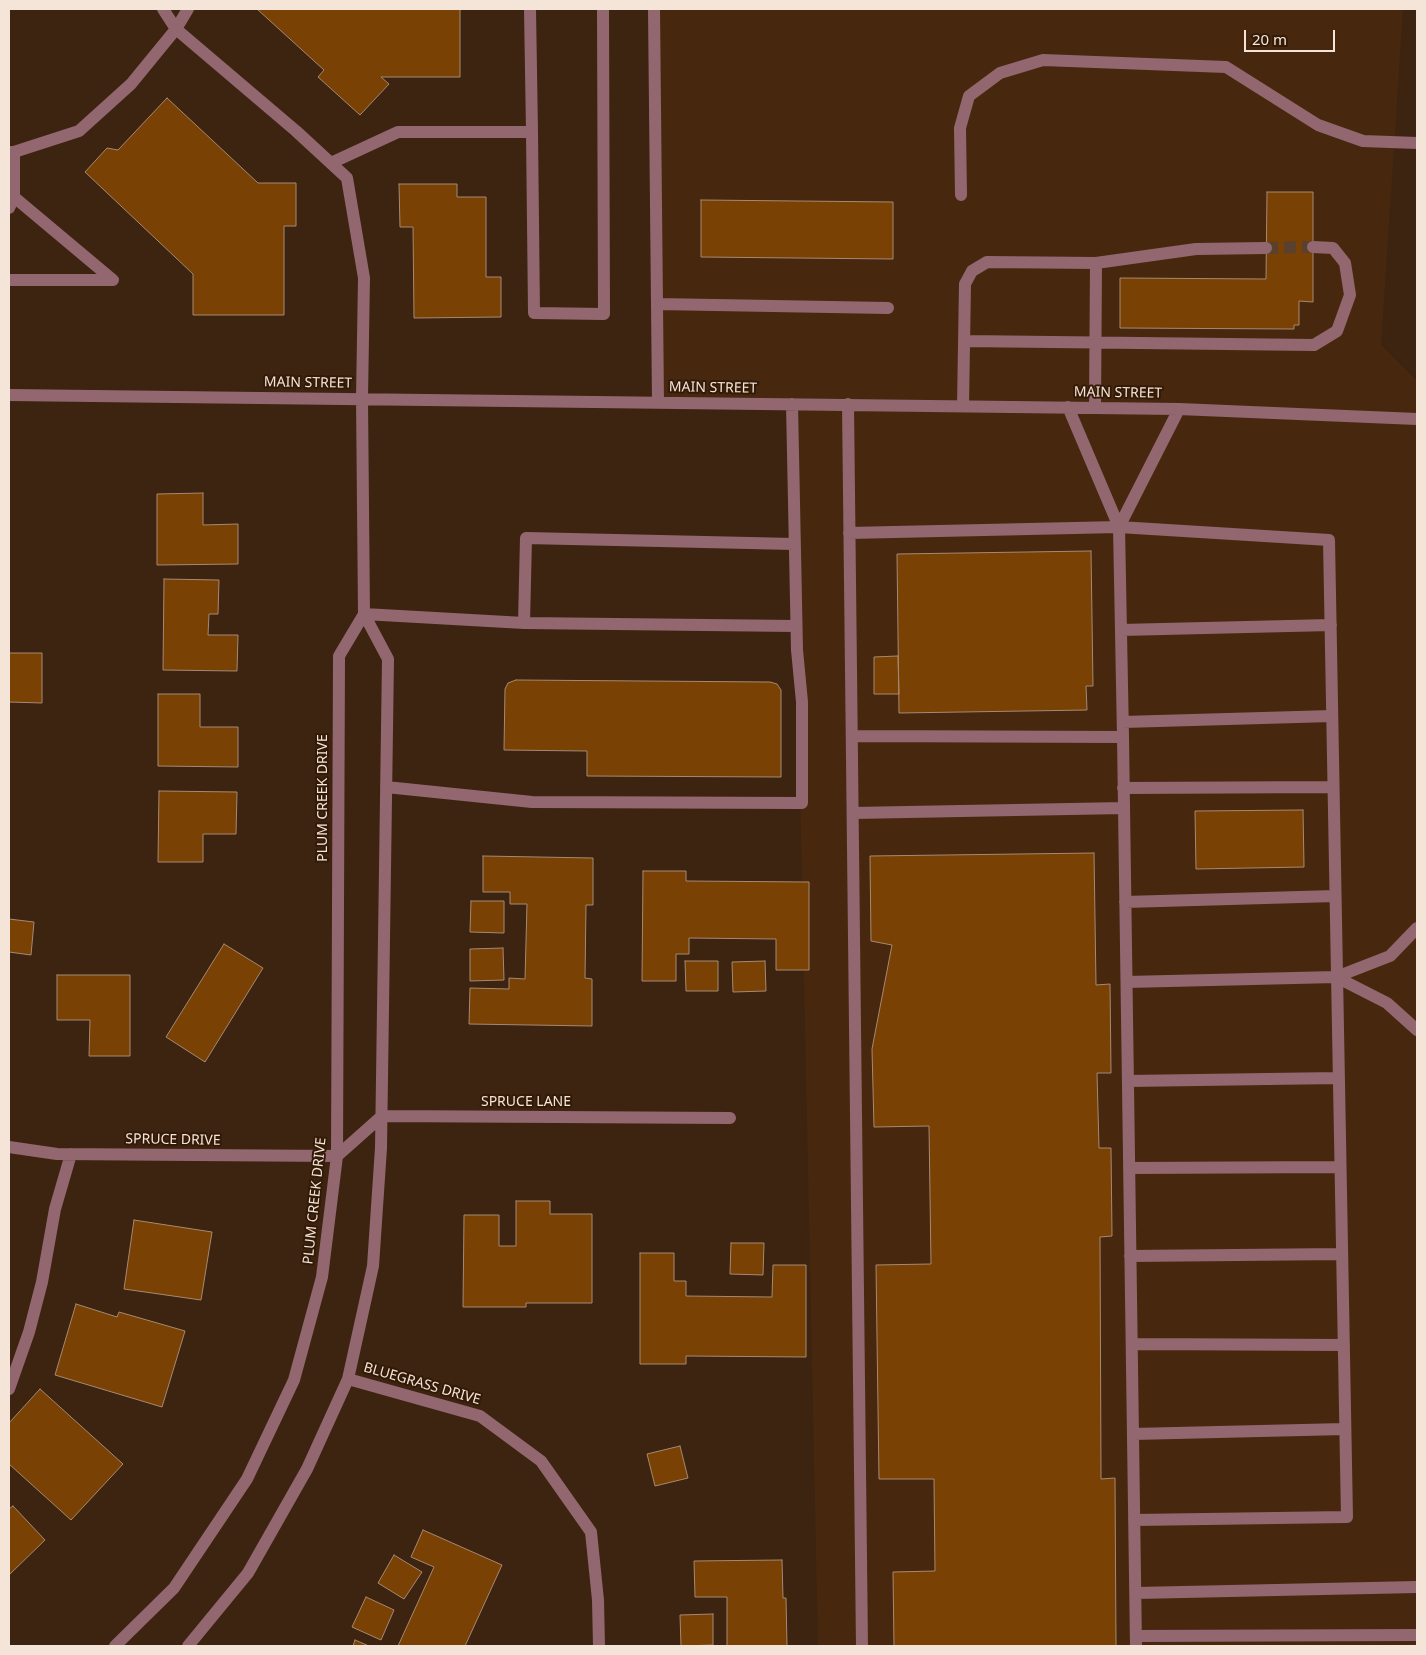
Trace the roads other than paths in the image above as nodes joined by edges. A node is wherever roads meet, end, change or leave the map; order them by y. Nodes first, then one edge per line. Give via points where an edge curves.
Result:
1 (163, 9) edge
2 (188, 9) edge
3 (530, 9) edge
4 (603, 9) edge
5 (654, 9) edge
6 (176, 29) junction
7 (532, 132) junction
8 (1417, 143) edge
9 (11, 152) edge
10 (331, 163) junction
11 (962, 195) dead end
12 (11, 203) edge
13 (1313, 247) tunnel mouth
14 (1266, 248) tunnel mouth
15 (1096, 263) junction
16 (9, 280) edge
17 (657, 304) junction
18 (888, 308) dead end
19 (964, 341) junction
20 (1096, 342) junction
21 (9, 395) edge
22 (362, 398) junction
23 (658, 402) junction
24 (792, 404) junction
25 (848, 404) junction
26 (963, 406) junction
27 (1068, 408) junction
28 (1095, 408) junction
29 (1179, 409) junction
30 (1417, 419) edge
31 (1119, 528) junction
32 (850, 532) junction
33 (794, 544) junction
34 (364, 614) junction
35 (524, 623) junction
36 (1331, 625) junction
37 (796, 626) junction
38 (1121, 630) junction
39 (1332, 716) junction
40 (1123, 722) junction
41 (852, 736) junction
42 (1123, 737) junction
43 (386, 787) junction
44 (1333, 787) junction
45 (1124, 788) junction
46 (1124, 808) junction
47 (852, 813) junction
48 (1335, 896) junction
49 (1125, 902) junction
50 (1417, 928) edge
51 (1336, 978) junction
52 (1126, 982) junction
53 (1417, 1030) edge
54 (1338, 1078) junction
55 (1128, 1081) junction
56 (382, 1116) junction
57 (730, 1118) dead end
58 (9, 1147) edge
59 (71, 1154) junction
60 (337, 1156) junction
61 (1340, 1167) junction
62 (1129, 1168) junction
63 (1342, 1254) junction
64 (1130, 1256) junction
65 (1132, 1344) junction
66 (1344, 1345) junction
67 (348, 1379) junction
68 (9, 1389) edge
69 (1345, 1430) junction
70 (1133, 1434) junction
71 (1134, 1520) junction
72 (1417, 1587) edge
73 (1136, 1593) junction
74 (1417, 1635) edge
75 (1136, 1641) edge
76 (115, 1646) edge
77 (188, 1646) edge
78 (599, 1646) edge
79 (862, 1646) edge

1 - 6 street
2 - 6 street
3 - 7 street
4 - 7 street via 604,314 534,313
5 - 17 street
6 - 9 street via 132,84 79,131
6 - 10 street
7 - 10 street via 398,132
8 - 11 street via 1363,140 1318,125 1226,67 1043,60 1000,73 969,96 960,128
9 - 12 street
10 - 22 street via 347,178 364,278
12 - 16 street via 113,280
13 - 20 street via 1333,248 1346,263 1350,295 1337,331 1314,346
14 - 15 street via 1196,249
15 - 19 street via 988,262 972,271 965,284
15 - 20 street
17 - 18 street
17 - 23 street
19 - 20 street
19 - 26 street
20 - 28 street
21 - 22 street, MAIN STREET
22 - 23 street, MAIN STREET
22 - 34 street
23 - 24 street, MAIN STREET
24 - 25 street, MAIN STREET
24 - 33 street
25 - 26 street, MAIN STREET
25 - 32 street
26 - 27 street, MAIN STREET
27 - 28 street, MAIN STREET
27 - 31 street
28 - 29 street, MAIN STREET
29 - 30 street, MAIN STREET
29 - 31 street
31 - 32 street
31 - 36 street via 1330,540
31 - 38 street
32 - 41 street
33 - 35 street via 526,538
33 - 37 street
34 - 35 street
34 - 43 street via 388,659
34 - 60 street, PLUM CREEK DRIVE via 339,656
35 - 37 street
36 - 38 street
36 - 39 street
37 - 43 street via 802,702 802,803 532,802
38 - 40 street
39 - 40 street
39 - 44 street
40 - 42 street
41 - 42 street
41 - 47 street
42 - 45 street
43 - 56 street
44 - 45 street
44 - 48 street
45 - 46 street
46 - 47 street
46 - 49 street
47 - 79 street
48 - 49 street
48 - 51 street
49 - 52 street
50 - 51 street via 1390,956
51 - 52 street
51 - 53 street via 1387,1003
51 - 54 street
52 - 55 street
54 - 55 street
54 - 61 street
55 - 62 street
56 - 57 street, SPRUCE LANE
56 - 60 street
56 - 67 street via 373,1266
58 - 59 street, SPRUCE DRIVE
59 - 60 street, SPRUCE DRIVE
59 - 68 street via 55,1209 29,1332
60 - 76 street, PLUM CREEK DRIVE via 322,1278 294,1380 247,1479 174,1588
61 - 62 street
61 - 63 street
62 - 64 street
63 - 64 street
63 - 66 street
64 - 65 street
65 - 66 street
65 - 70 street
66 - 69 street
67 - 77 street via 307,1469 248,1573
67 - 78 street, BLUEGRASS DRIVE via 480,1416 541,1460 591,1532
69 - 70 street
69 - 71 street via 1347,1517
70 - 71 street
71 - 73 street
72 - 73 street
73 - 75 street
74 - 75 street

